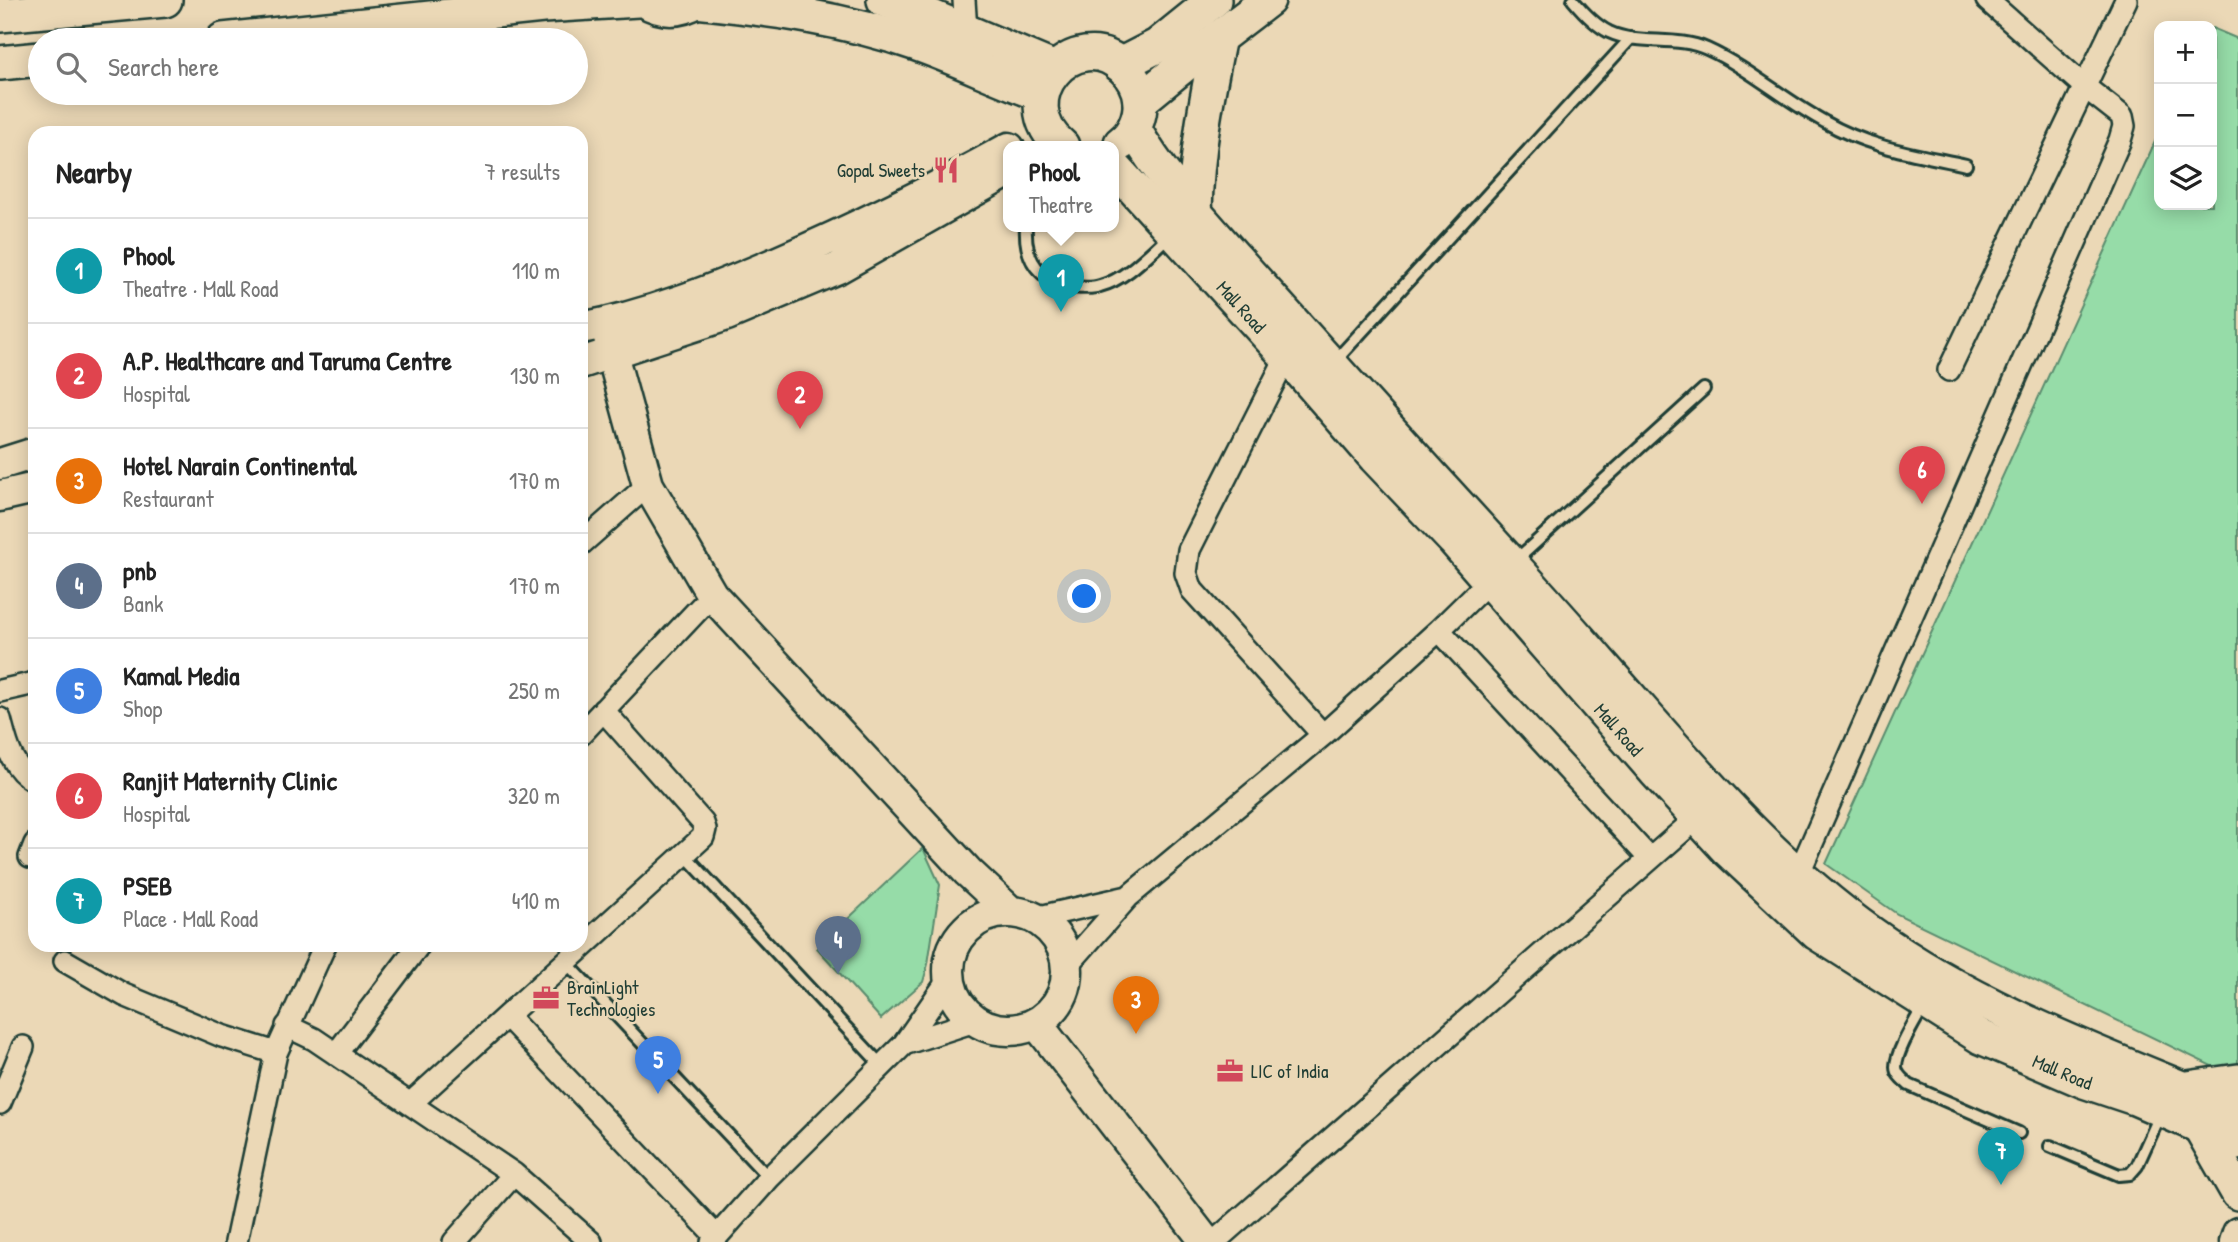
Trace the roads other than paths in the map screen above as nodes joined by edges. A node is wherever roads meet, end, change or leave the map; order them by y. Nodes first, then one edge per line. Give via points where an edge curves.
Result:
1 (165, 0) edge
2 (638, 0) edge
3 (644, 0) edge
4 (884, 0) edge
5 (1214, 0) edge
6 (1268, 0) edge
7 (1573, 0) edge
8 (2126, 0) edge
9 (697, 1) edge
10 (1992, 2) edge
11 (0, 15) edge
12 (965, 16) edge
13 (336, 28) edge
14 (1219, 37) junction
15 (1631, 38) junction
16 (28, 60) edge
17 (0, 63) edge
18 (1120, 65) junction
19 (2085, 87) junction
20 (1053, 120) edge
21 (1129, 126) edge
22 (1020, 141) edge
23 (1003, 151) edge
24 (1966, 165) dead end
25 (1119, 171) edge
26 (1003, 174) edge
27 (1185, 222) junction
28 (1026, 232) edge
29 (594, 326) edge
30 (612, 354) junction
31 (1287, 356) junction
32 (588, 361) edge
33 (1331, 366) junction
34 (1949, 370) dead end
35 (1704, 389) dead end
36 (28, 455) edge
37 (0, 464) edge
38 (648, 485) junction
39 (28, 490) edge
40 (0, 496) edge
41 (588, 538) edge
42 (1500, 572) junction
43 (712, 595) junction
44 (1439, 630) junction
45 (28, 684) edge
46 (0, 691) edge
47 (603, 710) junction
48 (0, 719) edge
49 (588, 726) edge
50 (1322, 735) junction
51 (28, 775) edge
52 (1698, 817) junction
53 (685, 855) junction
54 (1650, 859) junction
55 (968, 873) junction
56 (1798, 875) junction
57 (1128, 897) junction
58 (1023, 915) junction
59 (979, 919) junction
60 (588, 942) edge
61 (323, 952) edge
62 (414, 952) edge
63 (577, 952) edge
64 (65, 961) dead end
65 (566, 962) junction
66 (1067, 966) junction
67 (949, 979) junction
68 (1925, 1003) junction
69 (507, 1016) junction
70 (975, 1021) junction
71 (1037, 1024) junction
72 (287, 1027) junction
73 (904, 1044) junction
74 (23, 1047) dead end
75 (276, 1053) junction
76 (336, 1054) junction
77 (882, 1066) junction
78 (2238, 1081) edge
79 (2174, 1099) junction
80 (0, 1103) edge
81 (410, 1104) junction
82 (2238, 1111) edge
83 (2199, 1125) junction
84 (2019, 1133) dead end
85 (2238, 1143) edge
86 (2050, 1146) dead end
87 (514, 1174) junction
88 (769, 1178) junction
89 (2238, 1194) edge
90 (2238, 1233) edge
91 (714, 1239) edge
92 (236, 1242) edge
93 (454, 1242) edge
94 (591, 1242) edge
95 (1206, 1242) edge
96 (1214, 1242) edge
97 (2235, 1242) edge

1 - 11 main road
2 - 13 main road
3 - 9 main road via 664,8
4 - 12 main road
5 - 18 main road via 1157,46
6 - 14 main road
7 - 15 lane via 1608,31
8 - 19 street
9 - 20 main road via 808,15 919,45
10 - 19 street
12 - 20 main road
14 - 21 main road
14 - 27 main road
15 - 24 lane via 1706,48 1856,137 1883,148
15 - 33 lane
16 - 17 main road
18 - 20 main road via 1094,55 1073,58
18 - 21 main road, Mall Road via 1137,87
19 - 34 street
19 - 56 street via 2122,116 2120,139
20 - 22 street
21 - 27 main road, Mall Road
23 - 29 street via 895,209 714,289
25 - 27 main road, Mall Road
26 - 30 street via 838,268 727,315
27 - 28 lane via 1128,273 1101,286 1084,288 1049,280 1035,267
27 - 31 main road, Mall Road
27 - 33 main road, Mall Road
29 - 30 street
30 - 32 street
30 - 38 street
31 - 42 main road, Mall Road via 1454,540
31 - 50 street via 1189,550 1186,573 1192,590
33 - 42 main road, Mall Road
35 - 42 lane
36 - 37 street
38 - 41 street
38 - 43 street
39 - 40 street
42 - 44 street
42 - 52 main road, Mall Road
42 - 56 main road, Mall Road
43 - 47 street
43 - 55 street
44 - 50 street
44 - 54 street
45 - 46 street
47 - 49 street
47 - 53 street via 703,823 703,837
48 - 51 street via 9,754
50 - 57 street
52 - 54 street
52 - 68 main road, Mall Road via 1818,933
53 - 60 street
53 - 77 lane
54 - 96 street
55 - 58 street
55 - 59 street
56 - 79 main road, Mall Road via 1875,937 1950,984 2063,1037
57 - 58 street
57 - 66 street
58 - 59 street via 999,912
58 - 66 street via 1052,931
59 - 67 street via 960,936 950,959
61 - 72 street
62 - 76 street
63 - 65 street
64 - 75 street via 124,995
65 - 69 street
65 - 88 lane
66 - 71 street via 1064,992 1054,1010
67 - 70 street via 961,1009
67 - 73 street
68 - 79 main road, Mall Road via 1981,1037 2084,1081
68 - 84 lane via 1902,1049 1896,1067 1899,1076 1909,1085
69 - 81 street
69 - 91 street
70 - 71 street via 994,1029 1017,1030
70 - 73 street
71 - 95 street
72 - 75 street
72 - 76 street
73 - 77 street
74 - 80 street
75 - 92 street
76 - 81 street
77 - 88 street
78 - 79 main road
79 - 82 main road, Mall Road
79 - 83 main road, Mall Road
79 - 86 lane via 2130,1174 2119,1175
81 - 87 street
83 - 85 main road, Mall Road
83 - 89 main road
87 - 93 street
87 - 94 street
88 - 91 street
90 - 97 street

